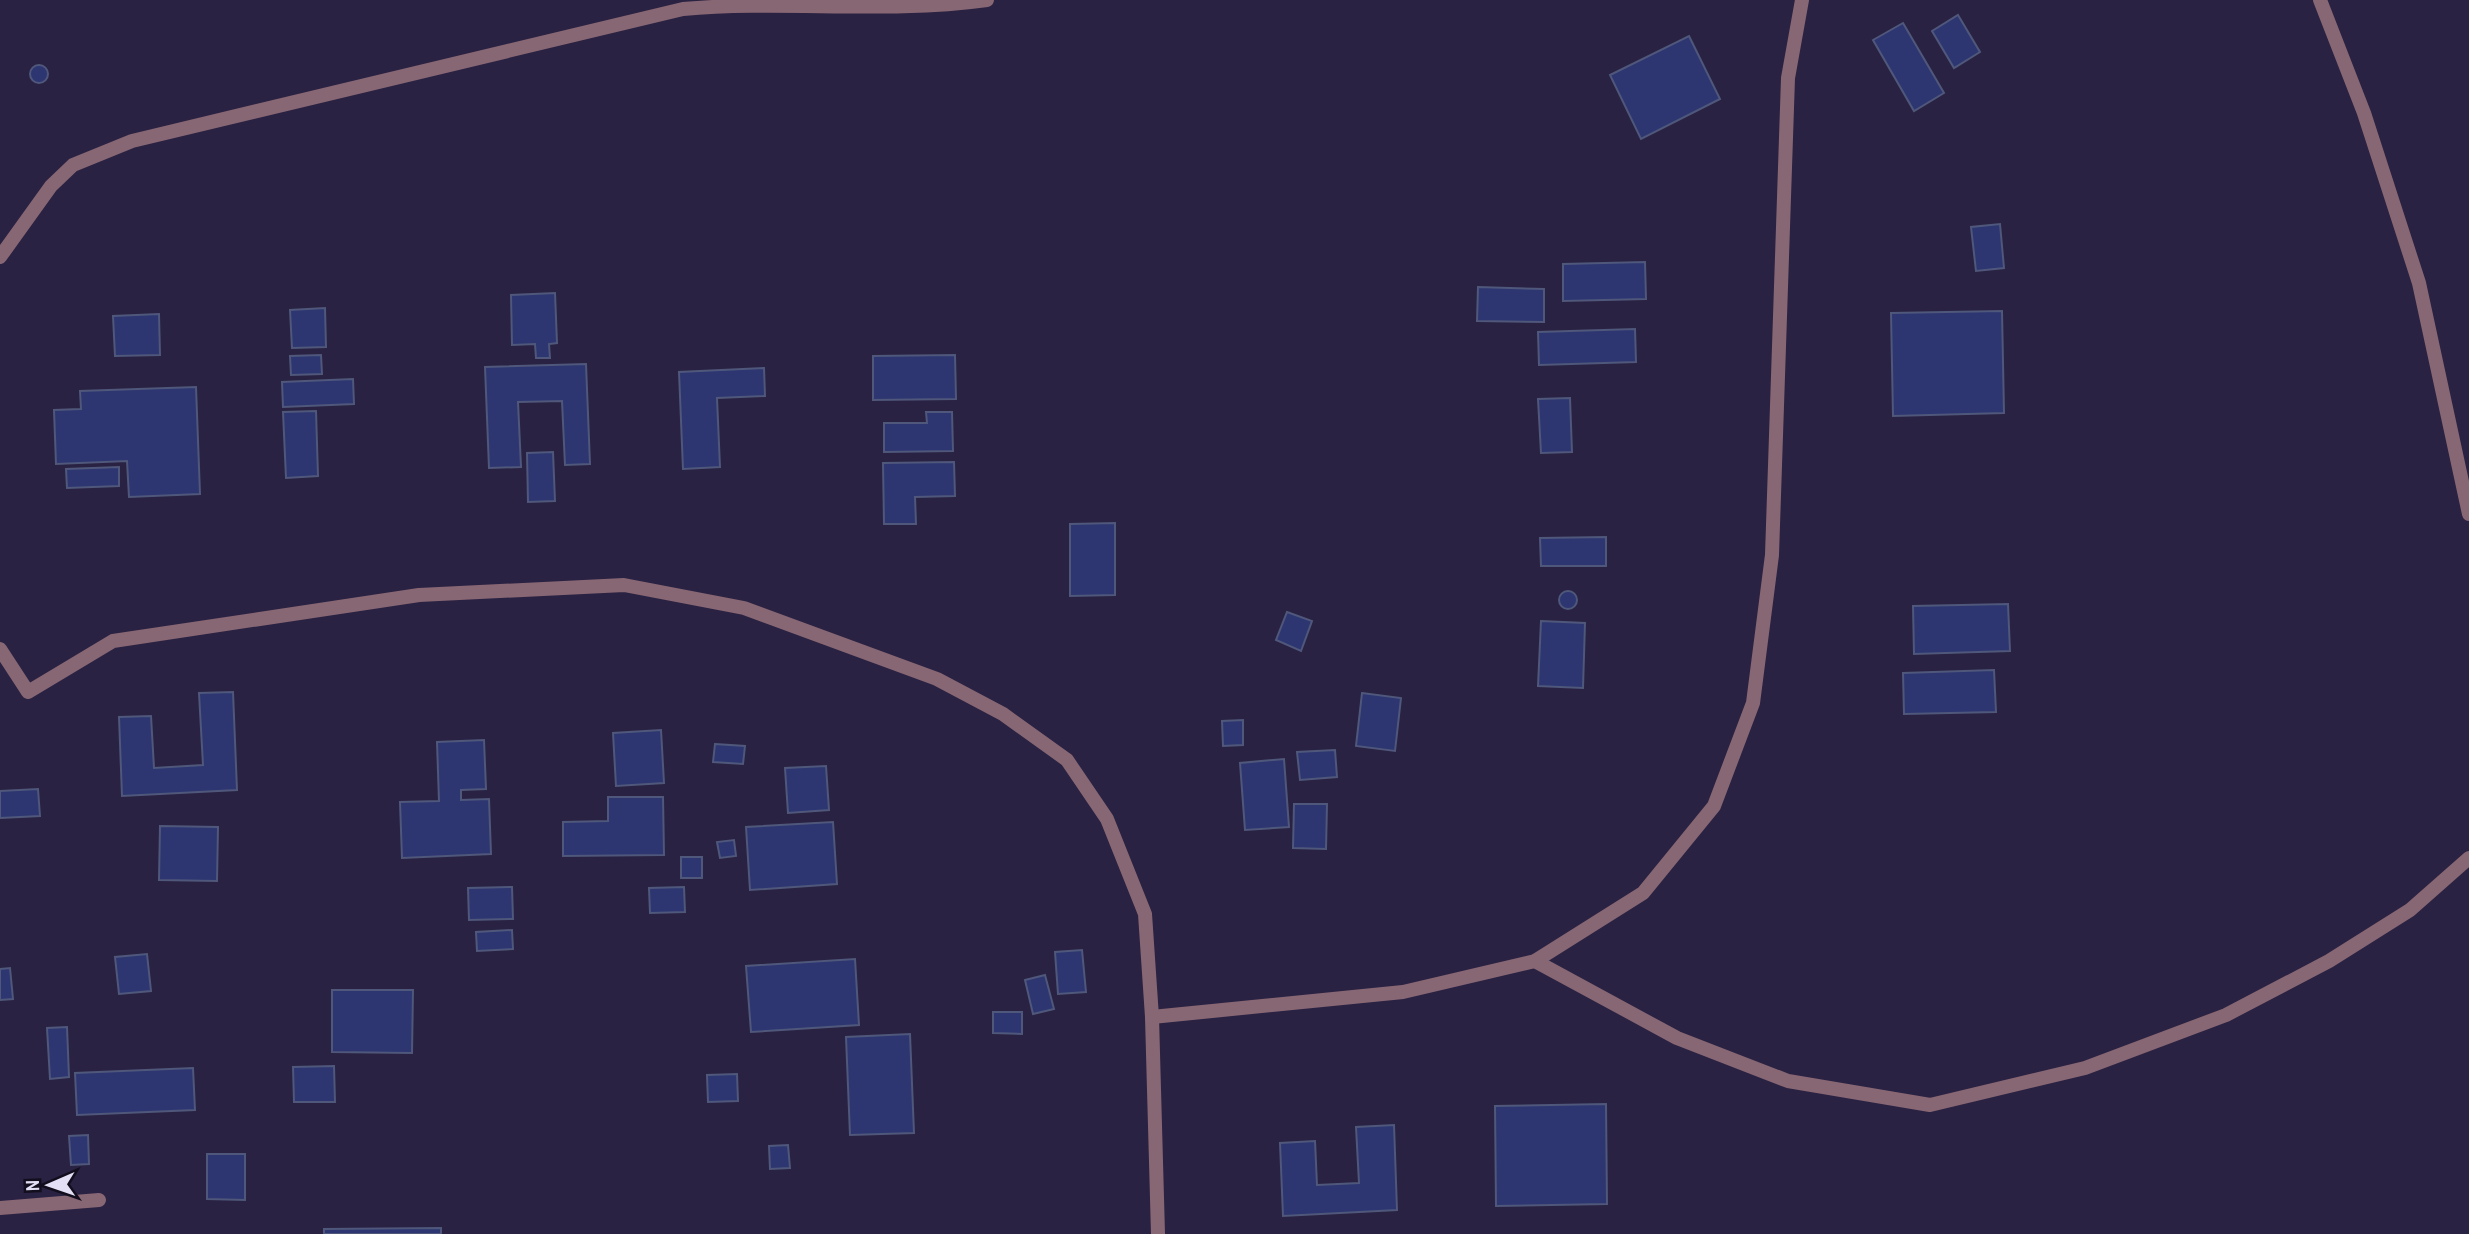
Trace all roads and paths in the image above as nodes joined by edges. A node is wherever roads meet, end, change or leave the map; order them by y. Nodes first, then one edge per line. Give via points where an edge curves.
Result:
1 (987, 0) edge
2 (1802, 0) edge
3 (2320, 0) edge
4 (0, 257) edge
5 (2469, 513) edge
6 (0, 649) edge
7 (2469, 858) edge
8 (1535, 961) junction
9 (1152, 1017) junction
10 (99, 1200) dead end
11 (0, 1208) edge
12 (1158, 1234) edge

1 - 4 street via 938,7 734,3 683,9 132,141 73,165 51,186
2 - 8 street via 1788,78 1772,555 1753,703 1714,806 1643,893
3 - 5 street via 2364,113 2419,283
6 - 9 street via 28,692 113,641 419,594 624,585 744,608 937,678 1003,713 1068,760 1107,819 1144,914
7 - 8 street via 2410,910 2329,961 2226,1015 2085,1068 1930,1105 1788,1082 1677,1038
8 - 9 street via 1403,992
9 - 12 street
10 - 11 street

